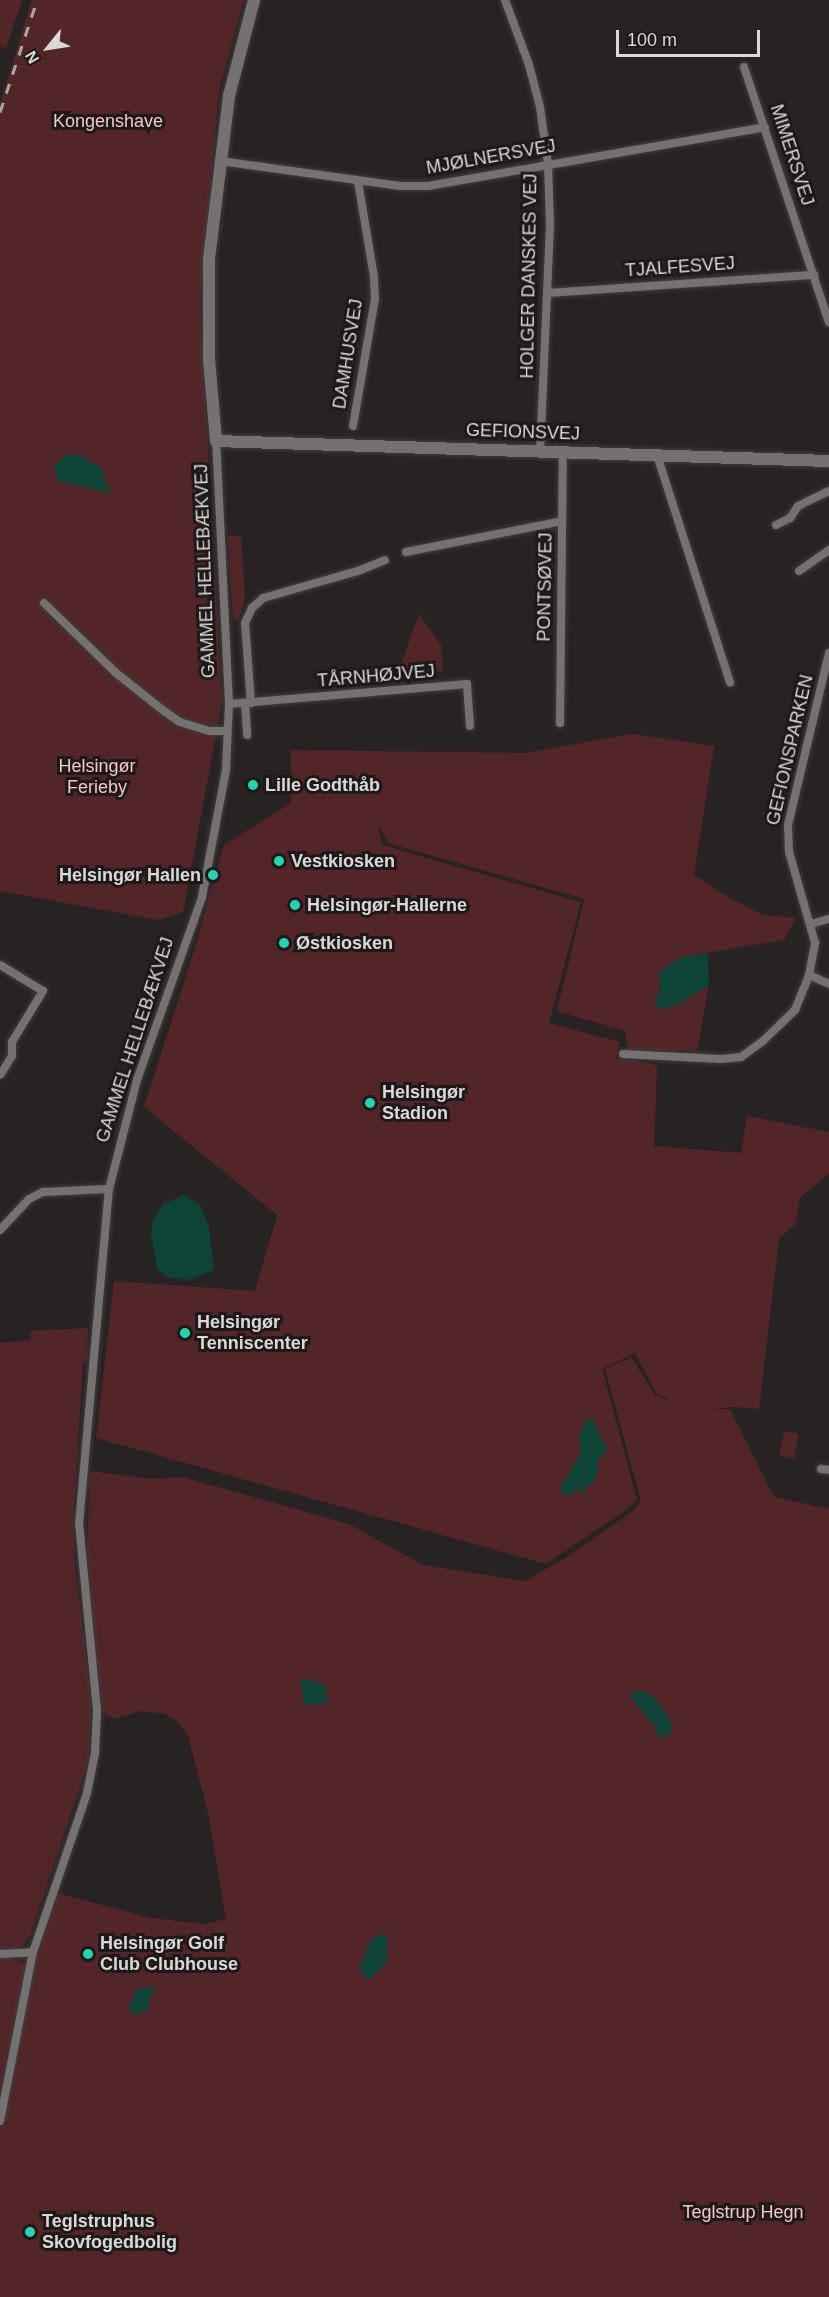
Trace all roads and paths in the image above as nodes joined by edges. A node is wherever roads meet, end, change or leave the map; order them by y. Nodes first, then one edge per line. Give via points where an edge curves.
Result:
1 (254, 0) edge
2 (505, 0) edge
3 (744, 67) dead end
4 (765, 127) junction
5 (220, 161) junction
6 (548, 164) junction
7 (358, 180) junction
8 (814, 274) junction
9 (548, 293) junction
10 (829, 322) edge
11 (353, 426) dead end
12 (216, 441) junction
13 (540, 451) junction
14 (563, 452) junction
15 (657, 455) junction
16 (829, 461) edge
17 (829, 491) edge
18 (562, 521) junction
19 (776, 525) dead end
20 (829, 550) edge
21 (406, 552) dead end
22 (386, 560) dead end
23 (799, 571) dead end
24 (44, 603) dead end
25 (829, 653) edge
26 (730, 683) dead end
27 (248, 703) junction
28 (229, 704) junction
29 (560, 723) dead end
30 (471, 726) dead end
31 (227, 732) junction
32 (247, 735) dead end
33 (829, 919) edge
34 (811, 924) junction
35 (0, 966) edge
36 (809, 975) junction
37 (829, 984) edge
38 (623, 1054) dead end
39 (0, 1075) edge
40 (109, 1189) junction
41 (0, 1230) edge
42 (33, 1952) junction
43 (0, 1954) edge
44 (0, 2121) edge

1 - 5 main road, GAMMEL HELLEBÆKVEJ via 229,96
2 - 6 street, HOLGER DANSKES VEJ via 529,65
3 - 4 street, MIMERSVEJ
4 - 6 street, MJØLNERSVEJ
4 - 8 street, MIMERSVEJ
5 - 7 street, MJØLNERSVEJ
5 - 12 main road, GAMMEL HELLEBÆKVEJ via 208,259
6 - 7 street, MJØLNERSVEJ via 428,186
6 - 9 street, HOLGER DANSKES VEJ
7 - 11 street, DAMHUSVEJ via 375,299
8 - 9 street, TJALFESVEJ
8 - 10 street, MIMERSVEJ
9 - 13 street, HOLGER DANSKES VEJ
12 - 13 main road, GEFIONSVEJ
12 - 28 street, GAMMEL HELLEBÆKVEJ
13 - 14 main road, GEFIONSVEJ
14 - 15 main road, GEFIONSVEJ
14 - 18 street, PONTSØVEJ
15 - 16 main road, GEFIONSVEJ
15 - 26 street
17 - 19 street via 798,506 790,518
18 - 21 street
18 - 29 street, PONTSØVEJ
20 - 23 street
22 - 27 street via 358,572 263,598 252,608 246,622
24 - 31 street via 116,673 164,711 180,722
25 - 34 street, GEFIONSPARKEN via 786,839
27 - 28 street, TÅRNHØJVEJ
27 - 30 street, TÅRNHØJVEJ via 467,684
27 - 32 street
28 - 31 street, GAMMEL HELLEBÆKVEJ
31 - 40 street, GAMMEL HELLEBÆKVEJ via 226,770 202,897 137,1080
33 - 34 street
34 - 36 street, GEFIONSPARKEN via 815,944
35 - 39 street via 43,991 12,1042 12,1056
36 - 37 street
36 - 38 street, GEFIONSPARKEN via 795,1010 741,1057
40 - 41 street via 43,1192 29,1199
40 - 42 street, GAMMEL HELLEBÆKVEJ via 79,1524 97,1710 95,1753 87,1792
42 - 43 street
42 - 44 street, GAMMEL HELLEBÆKVEJ

